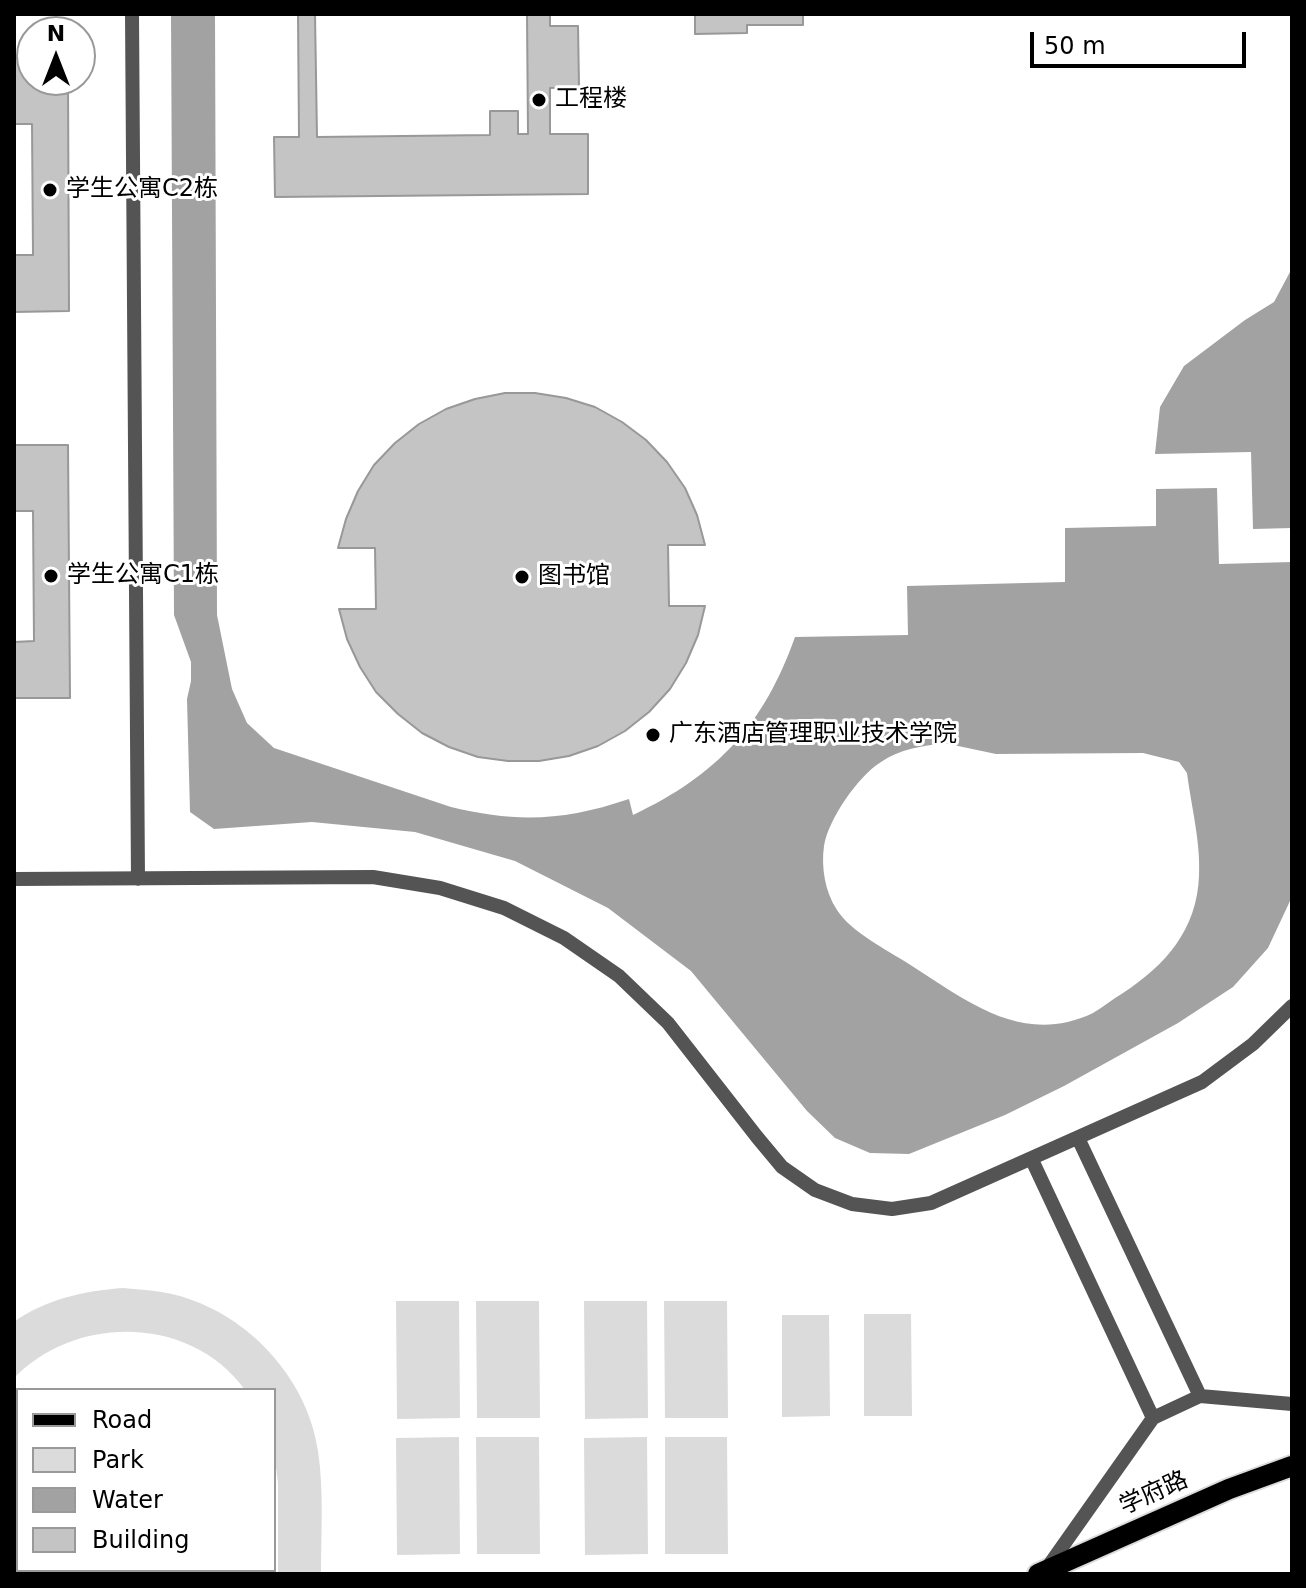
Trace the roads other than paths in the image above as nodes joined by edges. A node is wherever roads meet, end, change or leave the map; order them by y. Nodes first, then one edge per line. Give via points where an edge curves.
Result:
1 (132, 14) edge
2 (14, 879) edge
3 (138, 879) junction
4 (1292, 1006) edge
5 (1078, 1138) junction
6 (1032, 1160) junction
7 (1200, 1396) junction
8 (1292, 1404) edge
9 (1153, 1418) junction
10 (1292, 1466) edge
11 (1041, 1572) edge

1 - 3 lane
2 - 3 lane
3 - 6 lane via 373,877 440,888 504,908 564,938 619,976 668,1023 782,1167 815,1190 852,1204 892,1209 931,1203
4 - 5 lane via 1202,1082
5 - 6 lane
5 - 7 lane
6 - 9 lane
7 - 8 lane
7 - 9 lane
9 - 11 lane
10 - 11 main road, 学府路

